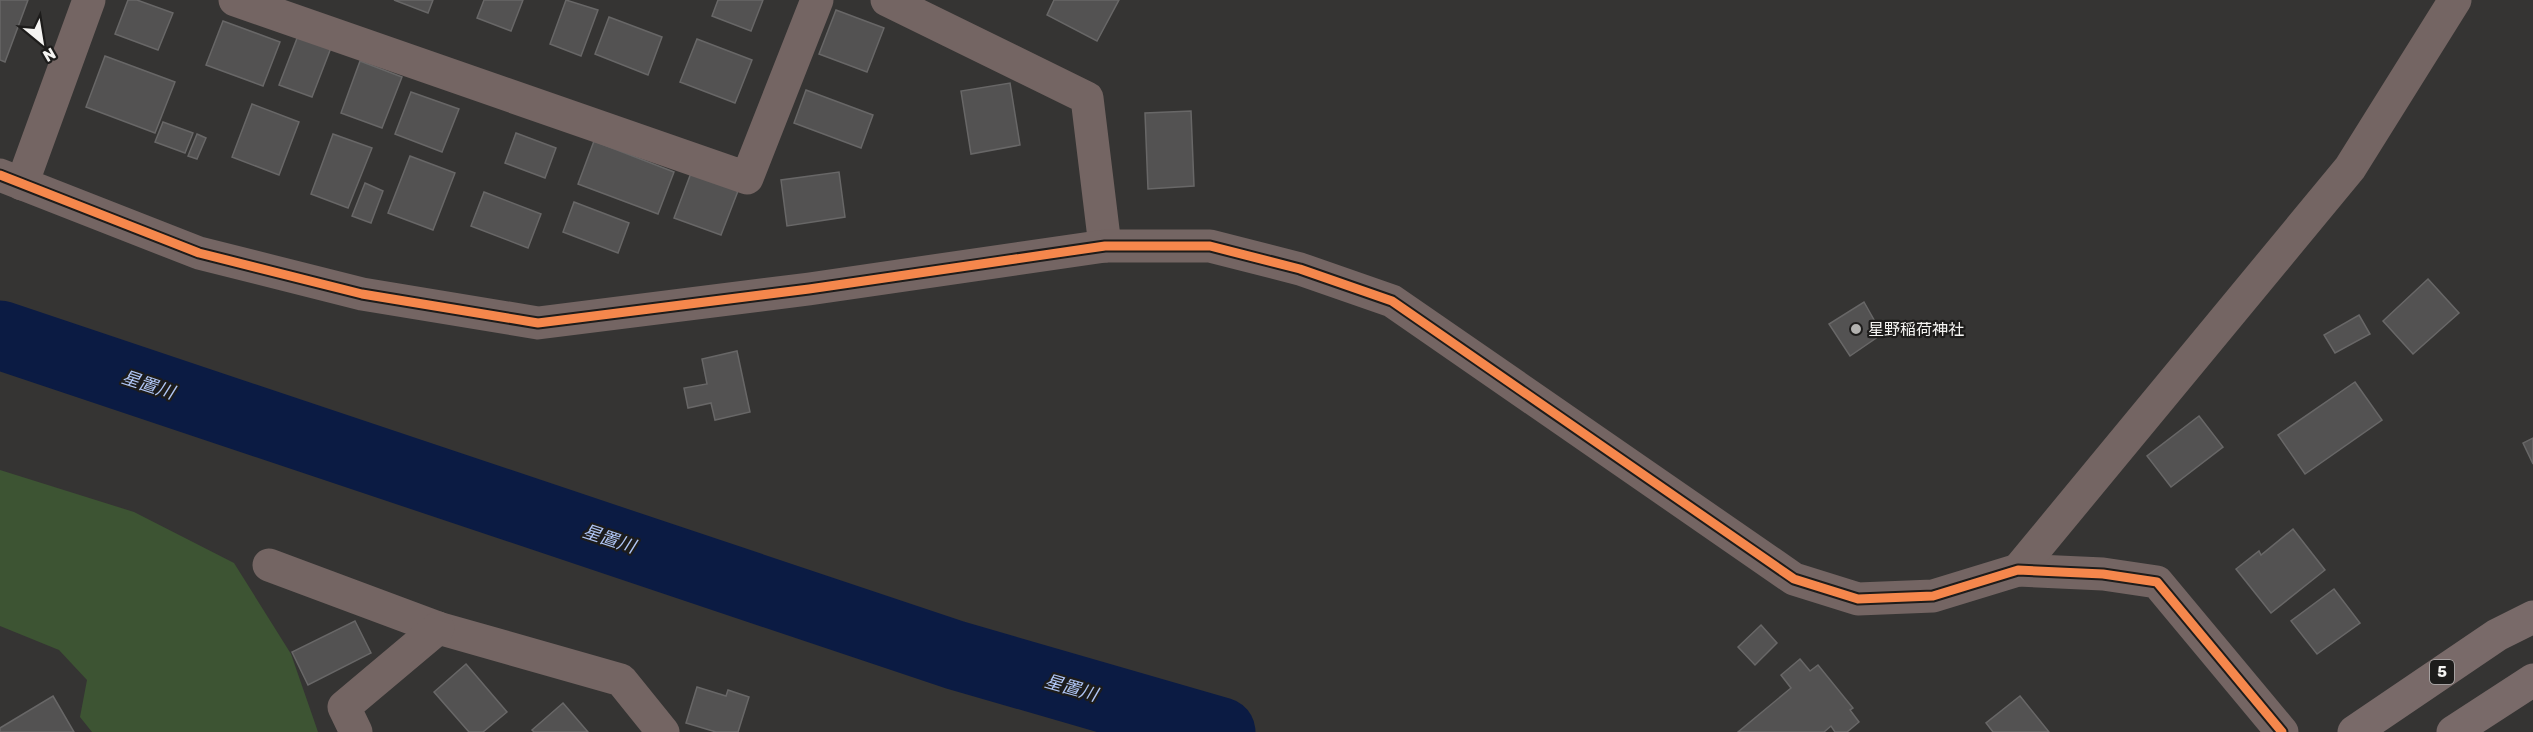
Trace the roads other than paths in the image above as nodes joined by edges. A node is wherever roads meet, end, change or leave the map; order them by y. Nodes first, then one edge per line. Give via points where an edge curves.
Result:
1 (88, 0) edge
2 (235, 0) edge
3 (817, 0) edge
4 (887, 0) edge
5 (2455, 0) edge
6 (11, 180) edge
7 (1105, 246) junction
8 (269, 565) dead end
9 (2018, 570) junction
10 (2533, 617) edge
11 (438, 628) junction
12 (2533, 680) edge
13 (356, 732) edge
14 (663, 732) edge
15 (2282, 732) edge
16 (2354, 732) edge
17 (2453, 732) edge

1 - 6 street
2 - 3 street via 747,178
4 - 7 street via 1087,98
5 - 9 street via 2350,168
6 - 7 street via 199,253 362,294 538,323 809,290
7 - 9 street via 1210,246 1300,268 1392,301 1794,579 1857,599 1933,596
8 - 11 street
9 - 15 street via 2103,574 2157,582
10 - 16 highway, 5 via 2497,635
11 - 13 street via 344,707
11 - 14 street via 621,680
12 - 17 highway

